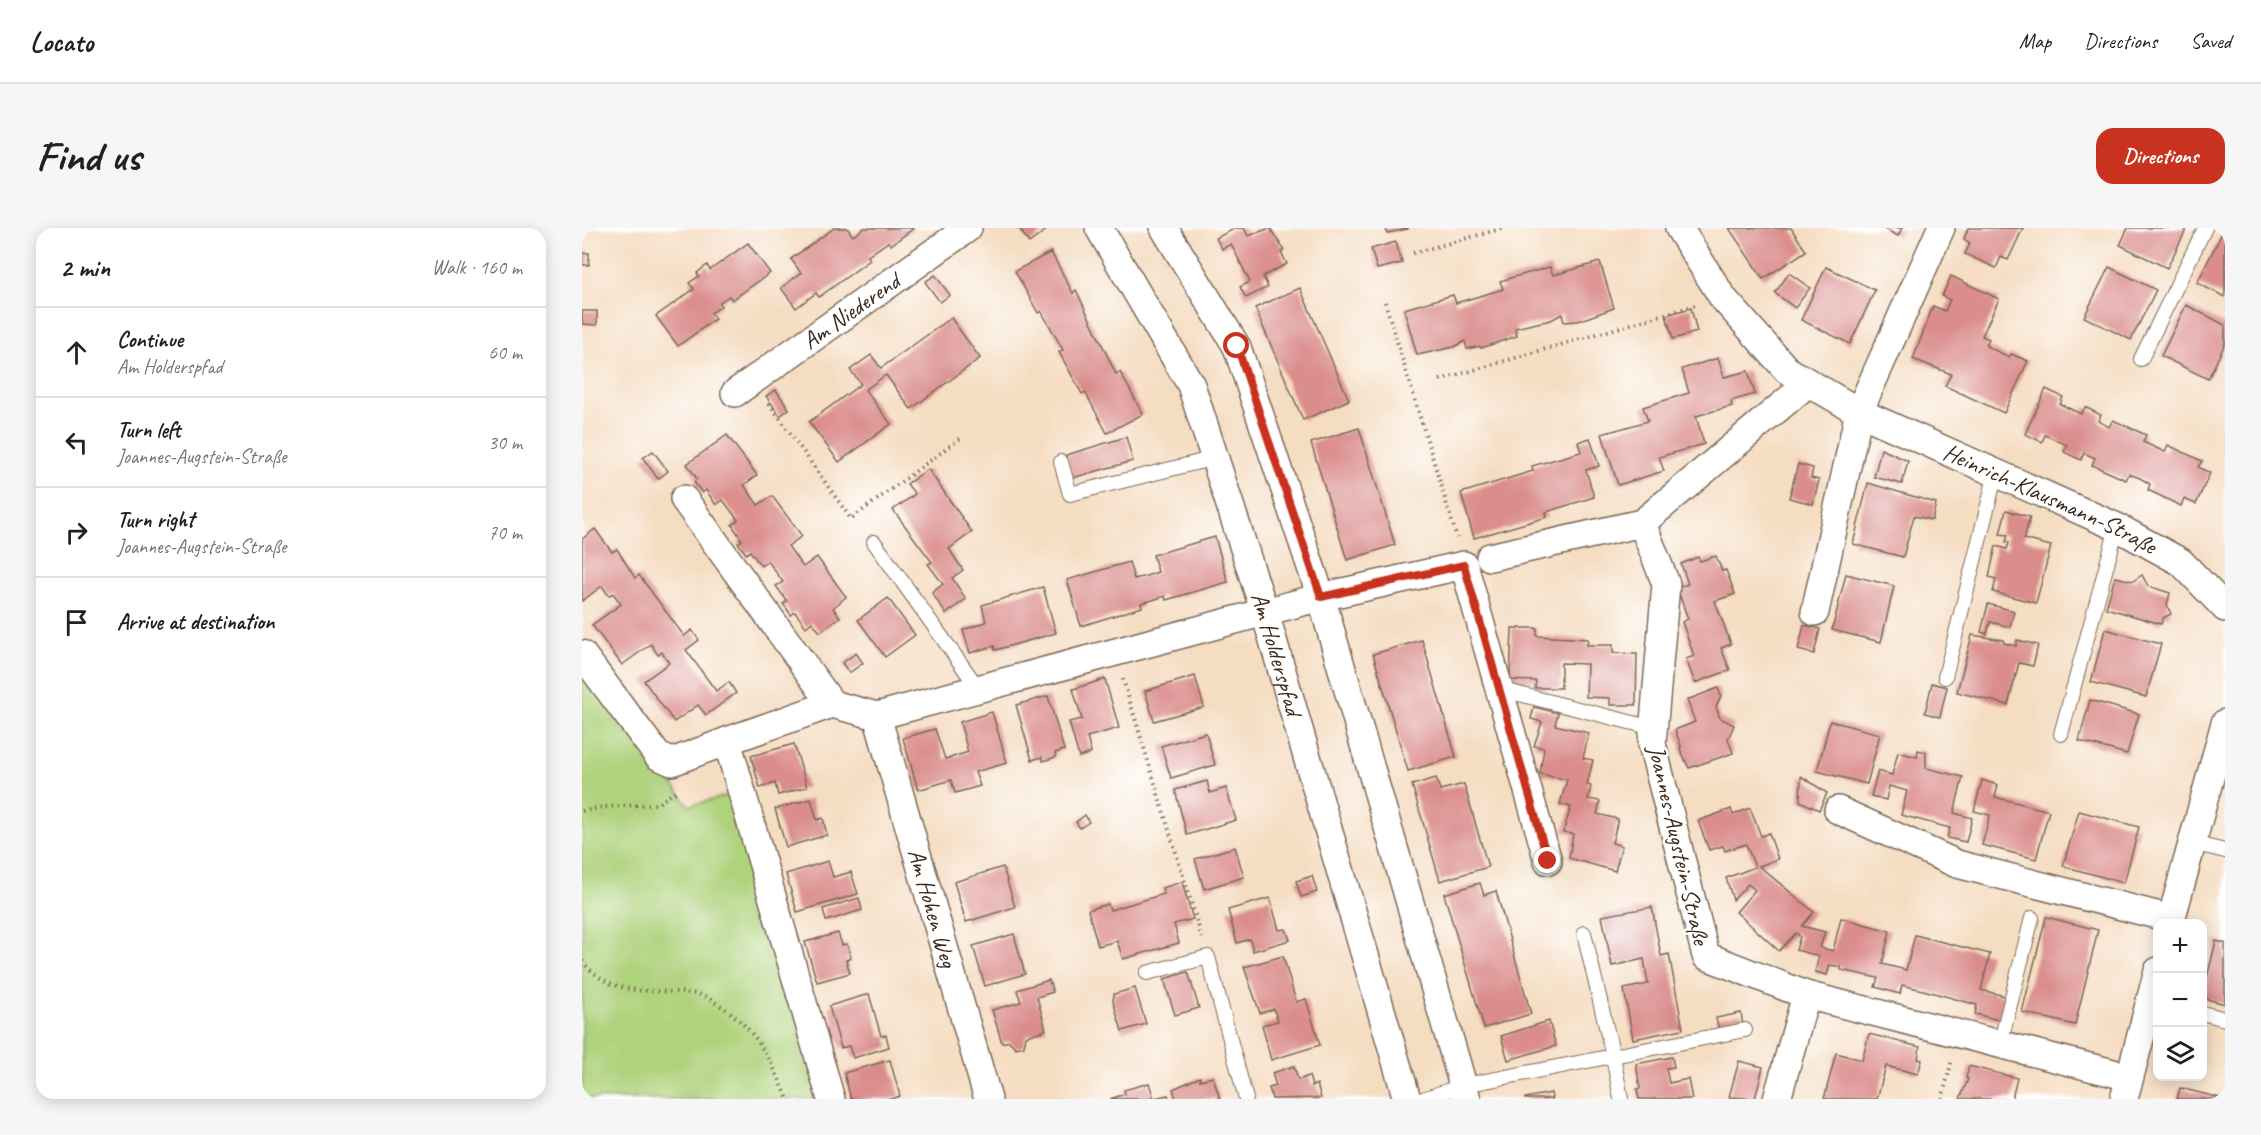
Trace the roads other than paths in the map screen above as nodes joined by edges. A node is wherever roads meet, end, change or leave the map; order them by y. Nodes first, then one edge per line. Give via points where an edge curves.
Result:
1 (968, 228) edge
2 (1100, 228) edge
3 (1164, 228) edge
4 (1679, 228) edge
5 (1941, 228) edge
6 (2205, 228) edge
7 (2141, 359) dead end
8 (1807, 384) junction
9 (744, 387) road end
10 (1859, 412) junction
11 (1215, 458) junction
12 (1061, 462) dead end
13 (1996, 473) junction
14 (684, 499) dead end
15 (1642, 523) junction
16 (2117, 527) junction
17 (874, 542) dead end
18 (1490, 557) dead end
19 (1321, 597) junction
20 (2225, 608) edge
21 (1815, 612) dead end
22 (1265, 613) junction
23 (582, 654) edge
24 (1945, 677) dead end
25 (978, 688) junction
26 (1499, 689) junction
27 (832, 704) junction
28 (877, 716) junction
29 (2225, 723) edge
30 (1653, 728) junction
31 (2061, 734) dead end
32 (727, 741) junction
33 (1839, 810) dead end
34 (2192, 843) junction
35 (2225, 851) edge
36 (1548, 861) dead end
37 (2032, 918) dead end
38 (2163, 919) edge
39 (2172, 919) edge
40 (1584, 933) dead end
41 (1147, 973) dead end
42 (1806, 994) junction
43 (2153, 1003) edge
44 (2207, 1014) edge
45 (2225, 1019) edge
46 (1745, 1030) dead end
47 (2000, 1044) junction
48 (1613, 1056) junction
49 (2126, 1088) edge
50 (1466, 1092) edge
51 (831, 1099) edge
52 (988, 1099) edge
53 (1246, 1099) edge
54 (1407, 1099) edge
55 (1423, 1099) edge
56 (1621, 1099) edge
57 (1778, 1099) edge

1 - 9 street, Am Niederend
2 - 11 street, Am Holderspfad via 1191,385
3 - 19 street via 1237,346
4 - 8 street, Heinrich-Klausmann-Straße via 1723,298 1787,370
5 - 10 street
6 - 7 lane
8 - 10 street, Heinrich-Klausmann-Straße
8 - 15 street
10 - 13 street, Heinrich-Klausmann-Straße
10 - 21 street
11 - 12 lane via 1070,494
11 - 22 street, Am Holderspfad
13 - 16 street, Heinrich-Klausmann-Straße
13 - 24 lane
14 - 27 street
15 - 18 street
15 - 30 street, Joannes-Augstein-Straße via 1665,584
16 - 20 street, Heinrich-Klausmann-Straße via 2181,562
16 - 31 lane
17 - 25 lane
19 - 22 street
19 - 26 street via 1464,565
19 - 50 street
22 - 25 street
22 - 54 street, Am Holderspfad
23 - 32 street via 658,756 672,762
25 - 28 street
26 - 30 lane
26 - 36 street
27 - 28 street
27 - 32 street
28 - 52 street, Am Hohen Weg
29 - 34 street
30 - 42 street, Joannes-Augstein-Straße via 1652,744 1706,956
32 - 51 street
33 - 38 street via 1957,864
34 - 35 lane
34 - 39 street
37 - 47 lane
40 - 48 lane
41 - 53 lane via 1208,957
42 - 47 street, Joannes-Augstein-Straße
42 - 57 street
43 - 49 street
44 - 45 lane
46 - 48 lane
47 - 49 street, Joannes-Augstein-Straße
48 - 50 lane
48 - 56 lane
50 - 55 lane

